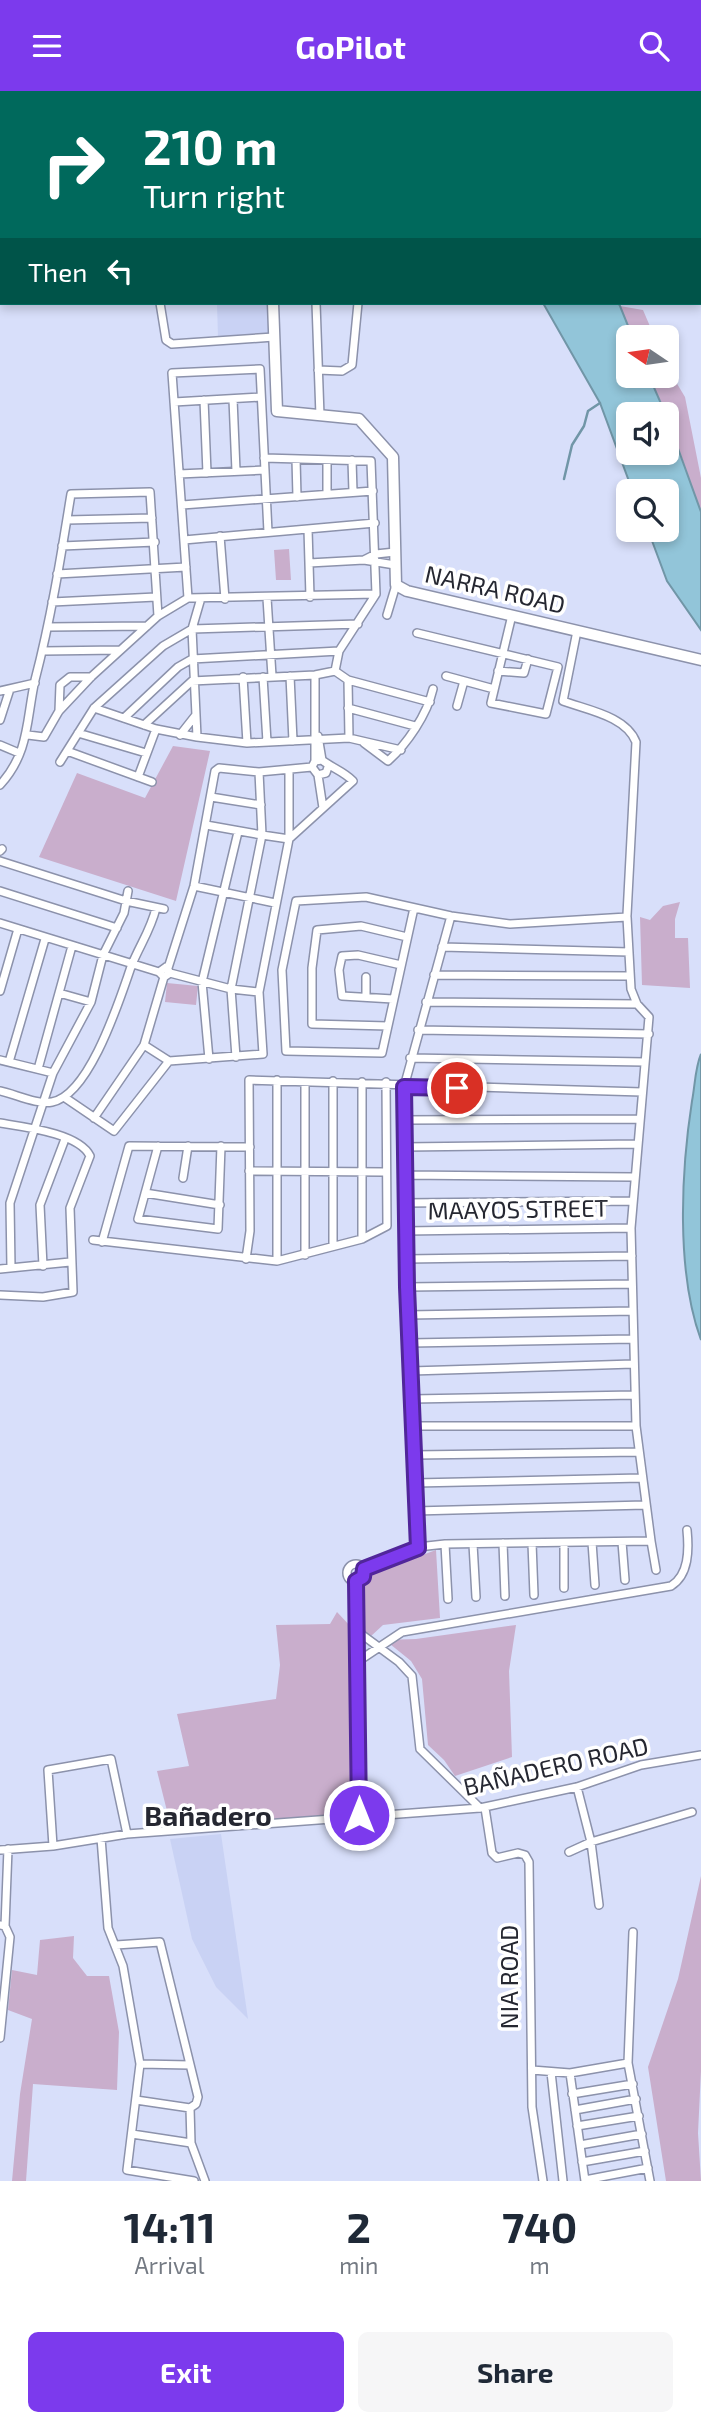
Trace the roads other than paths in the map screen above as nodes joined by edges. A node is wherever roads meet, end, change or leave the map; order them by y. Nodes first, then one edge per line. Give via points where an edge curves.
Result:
1 (160, 305) edge
2 (273, 305) edge
3 (316, 305) edge
4 (358, 305) edge
5 (274, 337) junction
6 (318, 370) junction
7 (261, 397) junction
8 (233, 399) junction
9 (204, 400) junction
10 (174, 402) junction
11 (320, 416) junction
12 (264, 458) junction
13 (296, 459) junction
14 (327, 460) junction
15 (352, 460) junction
16 (265, 470) junction
17 (236, 471) junction
18 (207, 473) junction
19 (179, 474) junction
20 (373, 491) junction
21 (353, 492) junction
22 (327, 495) junction
23 (297, 497) junction
24 (266, 499) junction
25 (182, 505) junction
26 (152, 518) junction
27 (67, 520) junction
28 (375, 523) junction
29 (308, 529) junction
30 (268, 533) junction
31 (220, 536) junction
32 (184, 540) junction
33 (155, 542) junction
34 (62, 546) junction
35 (395, 552) junction
36 (376, 554) junction
37 (364, 560) junction
38 (309, 563) junction
39 (376, 564) junction
40 (395, 565) junction
41 (186, 567) junction
42 (157, 569) junction
43 (57, 574) junction
44 (396, 585) junction
45 (376, 594) junction
46 (156, 597) junction
47 (310, 597) junction
48 (188, 598) junction
49 (267, 598) junction
50 (201, 599) junction
51 (225, 599) junction
52 (52, 602) junction
53 (387, 615) dead end
54 (512, 615) junction
55 (158, 616) junction
56 (358, 624) junction
57 (147, 626) junction
58 (48, 627) junction
59 (269, 627) junction
60 (192, 629) junction
61 (578, 631) junction
62 (417, 633) dead end
63 (121, 650) junction
64 (339, 650) junction
65 (43, 651) junction
66 (502, 652) junction
67 (271, 654) junction
68 (192, 659) junction
69 (528, 659) junction
70 (701, 660) edge
71 (335, 671) junction
72 (498, 671) junction
73 (315, 675) junction
74 (272, 676) junction
75 (289, 676) junction
76 (446, 676) dead end
77 (91, 677) junction
78 (243, 677) junction
79 (262, 677) junction
80 (348, 680) junction
81 (192, 681) junction
82 (464, 681) junction
83 (35, 683) junction
84 (494, 688) junction
85 (9, 689) junction
86 (433, 689) dead end
87 (0, 691) edge
88 (430, 702) junction
89 (457, 706) dead end
90 (94, 708) junction
91 (348, 708) junction
92 (59, 711) junction
93 (195, 716) junction
94 (124, 718) junction
95 (0, 720) edge
96 (144, 725) junction
97 (415, 726) junction
98 (156, 729) junction
99 (78, 733) junction
100 (28, 735) junction
101 (180, 735) junction
102 (197, 737) junction
103 (316, 738) junction
104 (349, 738) junction
105 (293, 741) junction
106 (360, 741) junction
107 (267, 742) junction
108 (247, 743) junction
109 (0, 745) edge
110 (401, 750) junction
111 (67, 751) junction
112 (19, 753) junction
113 (146, 753) junction
114 (60, 762) dead end
115 (316, 762) junction
116 (328, 767) junction
117 (289, 770) junction
118 (259, 772) junction
119 (4, 775) edge
120 (318, 775) junction
121 (138, 777) junction
122 (152, 782) dead end
123 (0, 785) edge
124 (211, 797) junction
125 (261, 805) junction
126 (323, 808) junction
127 (206, 825) junction
128 (238, 832) junction
129 (262, 835) junction
130 (289, 839) junction
131 (0, 860) edge
132 (194, 887) junction
133 (0, 891) edge
134 (128, 891) dead end
135 (222, 893) junction
136 (249, 896) junction
137 (126, 901) junction
138 (275, 903) junction
139 (414, 908) junction
140 (627, 915) dead end
141 (451, 916) junction
142 (0, 923) edge
143 (117, 928) junction
144 (18, 929) junction
145 (407, 937) junction
146 (45, 939) junction
147 (72, 946) junction
148 (442, 947) junction
149 (629, 952) junction
150 (103, 955) junction
151 (132, 964) junction
152 (401, 965) junction
153 (165, 972) junction
154 (434, 975) junction
155 (629, 976) junction
156 (366, 977) dead end
157 (202, 982) junction
158 (231, 989) junction
159 (0, 991) edge
160 (259, 992) junction
161 (59, 993) junction
162 (366, 997) junction
163 (393, 999) junction
164 (91, 1002) junction
165 (426, 1002) junction
166 (637, 1005) junction
167 (388, 1026) junction
168 (418, 1030) junction
169 (649, 1034) junction
170 (145, 1045) junction
171 (236, 1057) junction
172 (410, 1058) junction
173 (209, 1059) junction
174 (0, 1060) edge
175 (169, 1061) junction
176 (9, 1062) junction
177 (645, 1062) junction
178 (38, 1069) junction
179 (53, 1073) junction
180 (277, 1080) junction
181 (333, 1081) junction
182 (305, 1082) junction
183 (362, 1082) junction
184 (386, 1082) junction
185 (404, 1087) junction
186 (0, 1091) edge
187 (642, 1092) junction
188 (64, 1097) junction
189 (44, 1102) junction
190 (94, 1118) junction
191 (639, 1118) junction
192 (404, 1119) junction
193 (1, 1126) edge
194 (36, 1129) junction
195 (65, 1139) junction
196 (636, 1145) junction
197 (158, 1146) junction
198 (188, 1146) junction
199 (221, 1146) junction
200 (250, 1147) junction
201 (404, 1147) junction
202 (249, 1171) junction
203 (275, 1171) junction
204 (362, 1171) junction
205 (305, 1172) junction
206 (332, 1172) junction
207 (384, 1172) junction
208 (404, 1175) junction
209 (633, 1177) junction
210 (183, 1178) dead end
211 (145, 1193) junction
212 (632, 1201) junction
213 (404, 1203) junction
214 (220, 1205) junction
215 (631, 1228) junction
216 (405, 1231) junction
217 (362, 1239) junction
218 (333, 1246) junction
219 (305, 1255) junction
220 (632, 1256) junction
221 (246, 1259) junction
222 (406, 1259) junction
223 (277, 1261) junction
224 (70, 1262) junction
225 (43, 1266) junction
226 (10, 1268) junction
227 (0, 1269) edge
228 (632, 1284) junction
229 (407, 1287) junction
230 (0, 1295) edge
231 (632, 1311) junction
232 (408, 1315) junction
233 (632, 1339) junction
234 (410, 1343) junction
235 (633, 1364) junction
236 (411, 1371) junction
237 (635, 1395) junction
238 (412, 1399) junction
239 (414, 1426) junction
240 (636, 1426) junction
241 (639, 1452) junction
242 (414, 1455) junction
243 (641, 1478) junction
244 (415, 1483) junction
245 (645, 1505) junction
246 (415, 1511) junction
247 (687, 1530) dead end
248 (651, 1541) junction
249 (564, 1542) junction
250 (592, 1542) junction
251 (622, 1542) junction
252 (445, 1543) junction
253 (503, 1543) junction
254 (533, 1543) junction
255 (473, 1544) junction
256 (418, 1548) junction
257 (364, 1569) junction
258 (656, 1570) dead end
259 (625, 1580) dead end
260 (356, 1581) junction
261 (595, 1585) dead end
262 (564, 1588) dead end
263 (534, 1595) dead end
264 (505, 1596) dead end
265 (476, 1597) dead end
266 (448, 1599) dead end
267 (357, 1632) junction
268 (378, 1647) junction
269 (358, 1662) junction
270 (701, 1755) edge
271 (577, 1787) junction
272 (483, 1808) junction
273 (692, 1812) dead end
274 (359, 1815) junction
275 (127, 1834) junction
276 (101, 1838) junction
277 (591, 1842) junction
278 (53, 1846) junction
279 (4, 1849) edge
280 (569, 1852) dead end
281 (599, 1905) dead end
282 (2, 1925) edge
283 (633, 1932) dead end
284 (116, 1945) junction
285 (0, 2038) edge
286 (628, 2063) junction
287 (140, 2064) junction
288 (190, 2065) junction
289 (532, 2070) junction
290 (551, 2072) junction
291 (570, 2073) junction
292 (632, 2084) junction
293 (572, 2094) junction
294 (636, 2099) junction
295 (136, 2100) junction
296 (190, 2108) junction
297 (575, 2110) junction
298 (639, 2116) junction
299 (577, 2126) junction
300 (132, 2134) junction
301 (642, 2134) junction
302 (191, 2143) junction
303 (580, 2145) junction
304 (645, 2151) junction
305 (582, 2162) junction
306 (648, 2168) junction
307 (585, 2180) edge
308 (194, 2181) edge
309 (205, 2181) edge
310 (543, 2181) edge
311 (564, 2181) edge
312 (650, 2181) edge

1 - 5 street via 166,340 172,344
2 - 5 main road, NARRA ROAD
3 - 6 street
4 - 6 street via 352,365 342,371
5 - 11 main road, NARRA ROAD via 276,409 283,414
6 - 11 street
7 - 8 street
7 - 10 street via 260,369 184,372 172,373
7 - 12 street
8 - 9 street
8 - 17 street
9 - 10 street
9 - 18 street
10 - 19 street
11 - 35 main road, NARRA ROAD via 359,419 392,454
12 - 13 street
12 - 16 street
13 - 14 street
13 - 23 street
14 - 15 street
14 - 22 street
15 - 20 street via 371,461
15 - 21 street
16 - 17 street
16 - 24 street
17 - 18 street
18 - 19 street
19 - 25 street
20 - 21 street
20 - 28 street
21 - 22 street
22 - 23 street
23 - 24 street
24 - 25 street
24 - 30 street
25 - 32 street
26 - 27 street
26 - 27 street via 150,492 72,494
26 - 33 street
27 - 34 street
28 - 29 street
28 - 36 street
29 - 30 street
29 - 38 street
30 - 31 street
31 - 32 street
31 - 51 street
32 - 41 street
33 - 34 street
33 - 42 street
34 - 43 street
35 - 36 street
35 - 40 main road, NARRA ROAD
36 - 37 street
36 - 39 street
37 - 38 street
37 - 39 street
38 - 47 street
39 - 40 street
39 - 45 street
40 - 44 main road, NARRA ROAD
41 - 42 street
41 - 48 street
42 - 43 street
42 - 46 street
43 - 52 street
44 - 53 street
44 - 54 main road, NARRA ROAD
45 - 47 street
45 - 56 street
46 - 52 street
46 - 55 street
47 - 49 street
48 - 50 street
48 - 55 street
49 - 51 street
49 - 59 street
50 - 51 street
50 - 60 street
52 - 58 street
54 - 61 main road, NARRA ROAD
54 - 66 street
55 - 57 street
56 - 59 street
56 - 64 street
57 - 58 street
57 - 63 street
58 - 65 street
59 - 60 street
59 - 67 street
60 - 68 street
60 - 90 street via 163,646
61 - 70 main road, NARRA ROAD
61 - 140 street via 563,701 620,722 632,731 636,742
62 - 66 street
63 - 65 street
63 - 77 street
64 - 67 street
64 - 71 street
65 - 83 street
66 - 69 street
66 - 72 street
67 - 68 street
67 - 74 street
68 - 81 street
68 - 94 street
69 - 72 street via 524,673
69 - 84 street via 558,667 546,714 491,703
71 - 73 street
71 - 80 street
72 - 84 street
73 - 75 street
73 - 103 street
74 - 75 street
74 - 79 street
75 - 105 street
76 - 82 street
77 - 92 street
77 - 92 street via 70,677 60,685
78 - 79 street
78 - 81 street
78 - 108 street
79 - 107 street
80 - 88 street
80 - 91 street
81 - 93 street
81 - 96 street
82 - 84 street
82 - 89 street
83 - 85 street
83 - 100 street
85 - 87 street
85 - 95 street
86 - 88 street
88 - 97 street
90 - 94 street
90 - 99 street
91 - 97 street
91 - 104 street
92 - 100 street via 44,737
93 - 101 street
93 - 102 street
94 - 96 street
96 - 98 street
97 - 110 street
98 - 101 street
98 - 113 street
99 - 111 street
99 - 113 street
100 - 112 street
101 - 102 street
102 - 108 street
103 - 104 street
103 - 105 street
103 - 115 street
104 - 106 street
105 - 107 street
106 - 110 street
106 - 110 street via 388,761
107 - 108 street
109 - 112 street
111 - 114 street
111 - 121 street
112 - 119 street
113 - 121 street
115 - 116 street
115 - 117 street
115 - 120 street
116 - 120 street
116 - 126 street via 353,781
117 - 118 street
117 - 130 street
118 - 124 street via 216,768
118 - 125 street
119 - 123 street
120 - 126 street
121 - 122 street
124 - 125 street
124 - 127 street
125 - 129 street
126 - 130 street
127 - 128 street
127 - 132 street
128 - 129 street
128 - 135 street
129 - 130 street
129 - 136 street
130 - 138 street
131 - 137 street
132 - 135 street
132 - 153 street
133 - 143 street
134 - 137 street
135 - 136 street
135 - 157 street
136 - 138 street
136 - 158 street
137 - 143 street
137 - 151 street via 160,908
138 - 160 street
139 - 141 street
139 - 145 street
139 - 167 street via 366,897 296,901 287,936 282,971 286,1051 382,1053
141 - 148 street
141 - 149 street via 510,924 628,917
142 - 144 street
143 - 150 street
144 - 146 street
144 - 159 street
145 - 152 street
145 - 167 street via 360,926 317,930 312,1024
146 - 147 street
146 - 176 street
147 - 150 street
147 - 161 street
148 - 149 street
148 - 154 street
149 - 155 street
150 - 151 street
150 - 164 street
151 - 153 street
151 - 188 street via 106,1037 88,1070
152 - 162 street via 342,956 342,996
152 - 163 street
153 - 157 street
153 - 170 street
154 - 155 street
154 - 165 street
155 - 166 street
156 - 162 street
157 - 158 street
157 - 173 street
158 - 160 street
158 - 171 street
160 - 171 street via 263,1054
161 - 164 street
161 - 178 street
162 - 163 street
163 - 167 street
164 - 179 street
165 - 166 street
165 - 168 street
166 - 169 street via 649,1017
168 - 169 street
168 - 172 street
169 - 177 street
170 - 175 street
170 - 190 street
171 - 173 street
172 - 177 street
172 - 185 street
173 - 175 street
174 - 176 street
175 - 190 street via 114,1131
176 - 178 street
177 - 187 street
178 - 179 street
179 - 189 street
180 - 182 street
180 - 200 street via 249,1080
180 - 203 street
181 - 182 street
181 - 183 street
181 - 206 street
182 - 205 street
183 - 184 street
183 - 204 street
184 - 185 street
184 - 207 street
185 - 187 street
185 - 192 street
186 - 189 street
187 - 191 street
188 - 189 street
188 - 190 street
189 - 194 street
191 - 192 street
191 - 196 street
192 - 201 street
193 - 194 street
194 - 195 street
194 - 226 street via 10,1203
195 - 224 street via 86,1149 90,1156 70,1208
195 - 225 street via 40,1205
196 - 201 street
196 - 209 street
197 - 198 street
197 - 211 street
197 - 221 street via 129,1146 98,1241
198 - 199 street
198 - 210 street
199 - 200 street
199 - 214 street
200 - 202 street
201 - 208 street
202 - 203 street
202 - 221 street
203 - 205 street
203 - 223 street
204 - 206 street
204 - 207 street
204 - 217 street
205 - 206 street
205 - 219 street
206 - 218 street
207 - 217 street via 387,1226
208 - 209 street
208 - 213 street
209 - 212 street
211 - 214 street
211 - 214 street via 138,1219 218,1229
212 - 213 street
212 - 215 street
213 - 216 street
215 - 216 street, MAAYOS STREET
215 - 220 street
216 - 222 street
217 - 218 street
218 - 219 street
219 - 223 street
220 - 222 street
220 - 228 street
221 - 223 street
222 - 229 street
224 - 225 street
224 - 230 street via 73,1292 43,1297
225 - 226 street
226 - 227 street
228 - 229 street
228 - 231 street
229 - 232 street
231 - 232 street
231 - 233 street
232 - 234 street
233 - 234 street
233 - 235 street
234 - 236 street
235 - 236 street
235 - 237 street
236 - 238 street
237 - 238 street
237 - 240 street
238 - 239 street
239 - 240 street
239 - 242 street
240 - 241 street
241 - 242 street
241 - 243 street
242 - 244 street
243 - 244 street
243 - 245 street
244 - 246 street
245 - 246 street
245 - 248 street
246 - 256 street
247 - 268 street via 689,1547 682,1574 671,1586 402,1632
248 - 251 street
248 - 258 street
249 - 250 street
249 - 254 street
249 - 262 street
250 - 251 street
250 - 261 street
251 - 259 street
252 - 255 street
252 - 256 street
252 - 266 street
253 - 254 street
253 - 255 street
253 - 264 street
254 - 263 street
255 - 265 street
256 - 257 street
257 - 260 street via 363,1577
257 - 260 street via 356,1564 349,1567 348,1575
260 - 267 street
267 - 268 street
267 - 269 street
268 - 269 street
268 - 272 street via 412,1676 420,1749
269 - 274 street
270 - 271 street, BAÑADERO ROAD via 641,1765
271 - 272 street, BAÑADERO ROAD
271 - 277 street
272 - 274 street, BAÑADERO ROAD
272 - 289 street, NIA ROAD via 492,1853 497,1858 518,1853 525,1855 528,1863
273 - 277 street
274 - 275 street, BAÑADERO ROAD
275 - 276 street, BAÑADERO ROAD
275 - 278 street via 111,1759 48,1770
276 - 278 street, BAÑADERO ROAD
276 - 284 street via 108,1928
277 - 280 street
277 - 281 street
278 - 279 street, BAÑADERO ROAD
279 - 282 street
282 - 285 street via 10,1937
283 - 286 street
284 - 287 street
284 - 288 street via 160,1942
286 - 291 street
286 - 292 street
287 - 288 street
287 - 295 street
288 - 296 street via 198,2097
289 - 290 street
289 - 310 street, NIA ROAD via 531,2107
290 - 291 street
290 - 311 street
291 - 293 street
292 - 293 street
292 - 294 street
293 - 297 street
294 - 297 street
294 - 298 street
295 - 296 street
295 - 300 street
296 - 302 street
297 - 299 street
298 - 299 street
298 - 301 street
299 - 303 street
300 - 302 street
300 - 308 street via 127,2171
301 - 303 street
301 - 304 street
302 - 309 street
303 - 305 street
304 - 305 street
304 - 306 street
305 - 307 street
306 - 307 street
306 - 312 street

